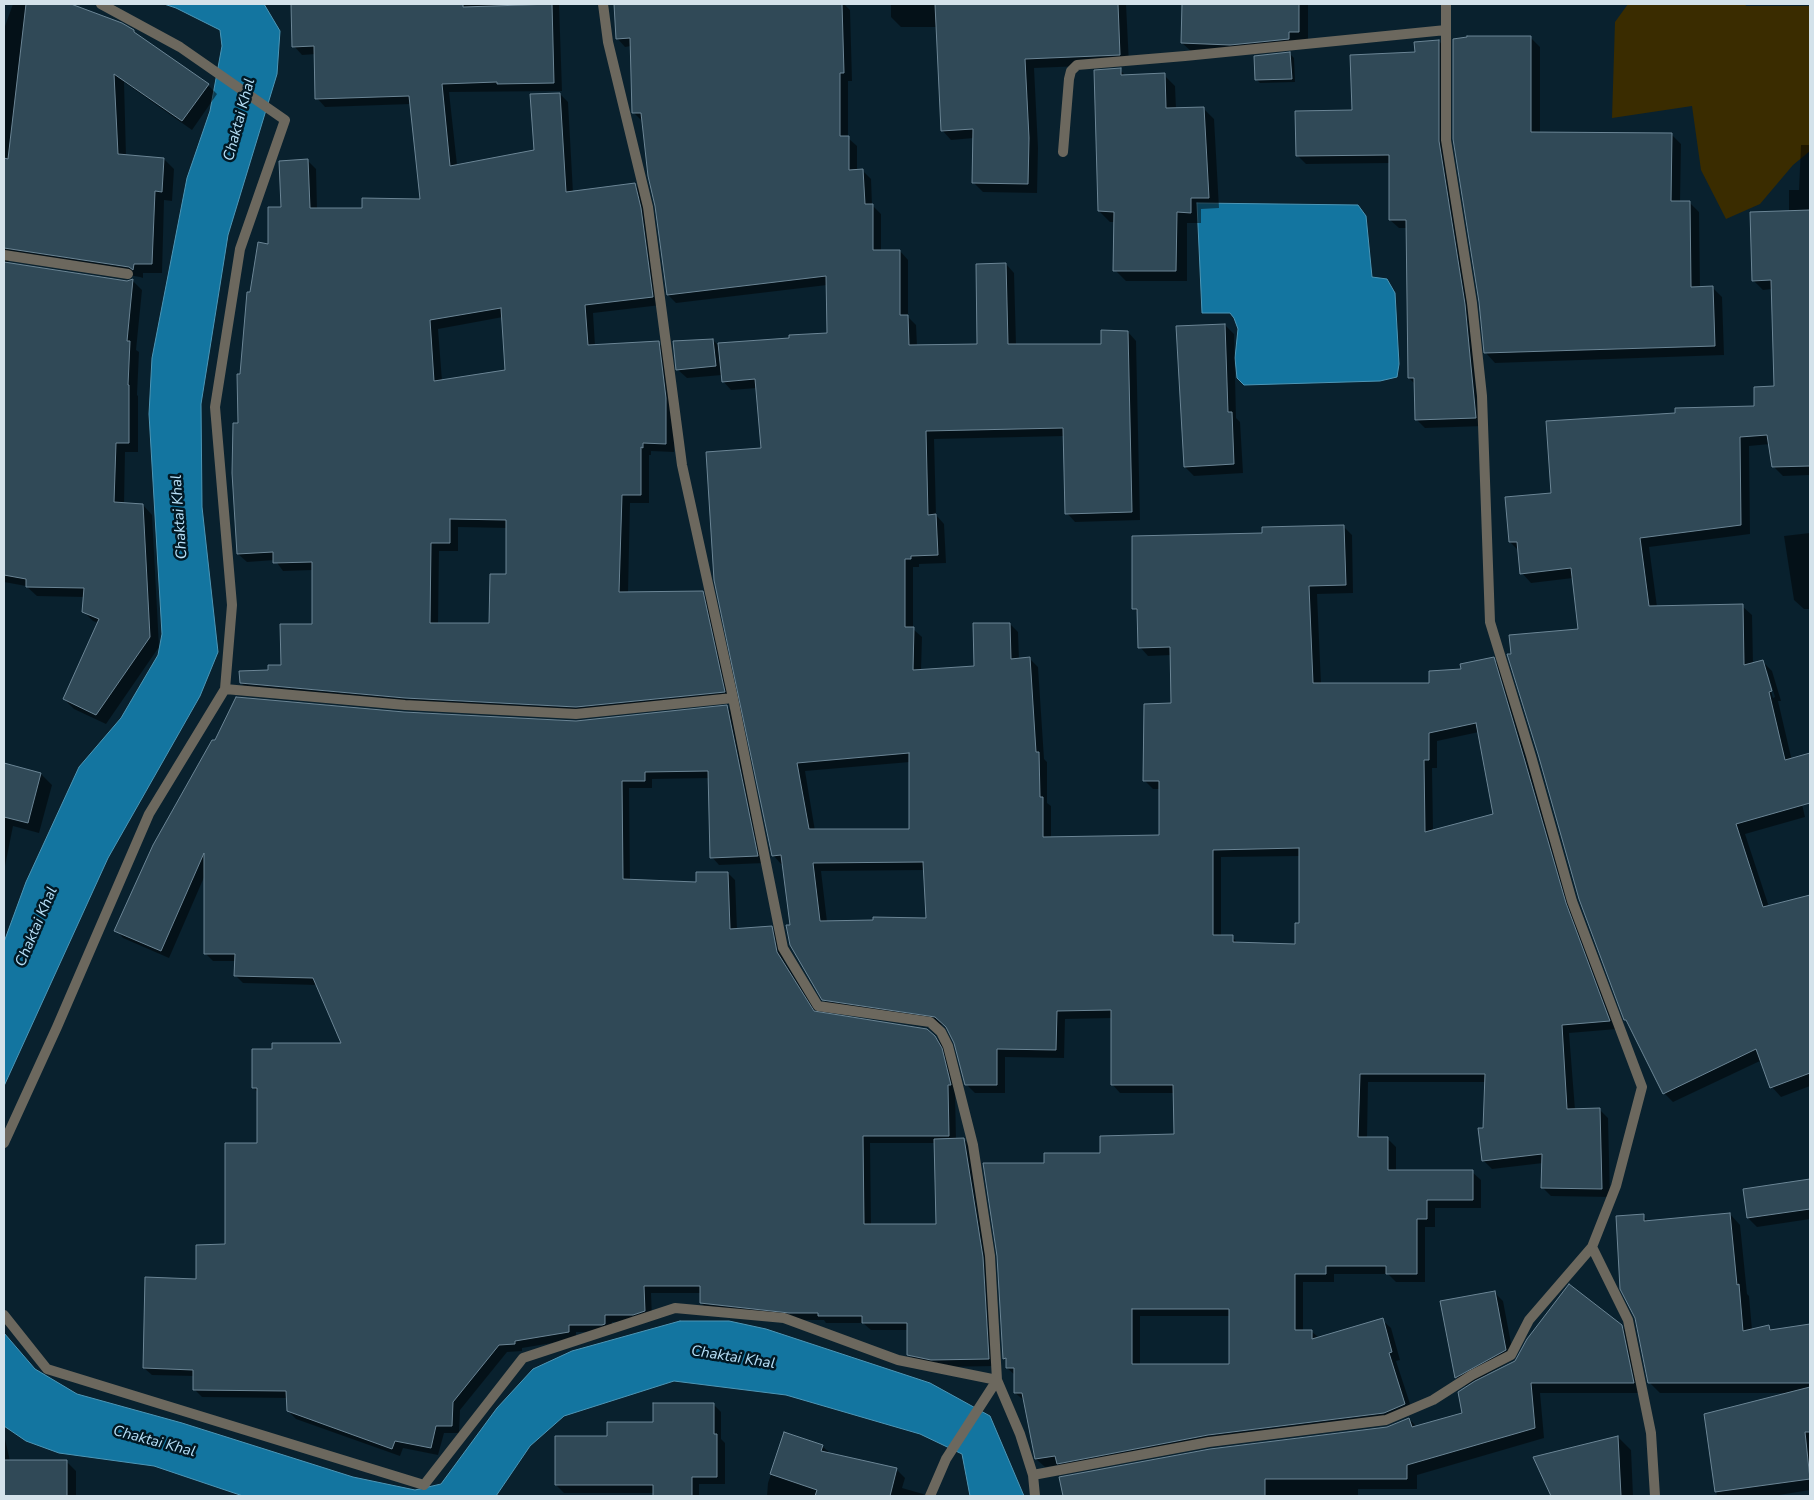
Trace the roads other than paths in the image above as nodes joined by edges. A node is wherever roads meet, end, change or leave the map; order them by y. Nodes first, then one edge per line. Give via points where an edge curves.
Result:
1 (100, 4) edge
2 (603, 4) edge
3 (1446, 4) edge
4 (1446, 30) junction
5 (1063, 152) dead end
6 (4, 255) edge
7 (128, 274) dead end
8 (225, 689) junction
9 (733, 698) junction
10 (4, 1143) edge
11 (1592, 1247) junction
12 (4, 1315) edge
13 (997, 1380) junction
14 (1033, 1476) junction
15 (930, 1496) edge
16 (1035, 1496) edge
17 (1655, 1496) edge

1 - 8 street via 180,47 285,120 240,249 214,406 232,605
2 - 9 street via 608,42 648,207 682,464
3 - 4 street
4 - 5 street via 1078,65 1071,71 1069,79
4 - 11 street via 1446,140 1472,303 1482,396 1490,622 1572,902 1642,1087 1616,1186
6 - 7 street
8 - 9 street via 405,705 576,714
8 - 10 street via 149,814
9 - 13 street via 783,948 818,1006 930,1022 941,1032 948,1046 973,1145 990,1256
11 - 14 street via 1528,1320 1511,1355 1433,1400 1386,1420 1209,1442
11 - 17 street via 1628,1320 1651,1433
12 - 13 street via 47,1369 424,1485 524,1358 675,1308 784,1318 898,1360
13 - 14 street via 1020,1434
13 - 15 street via 946,1459
14 - 16 street

